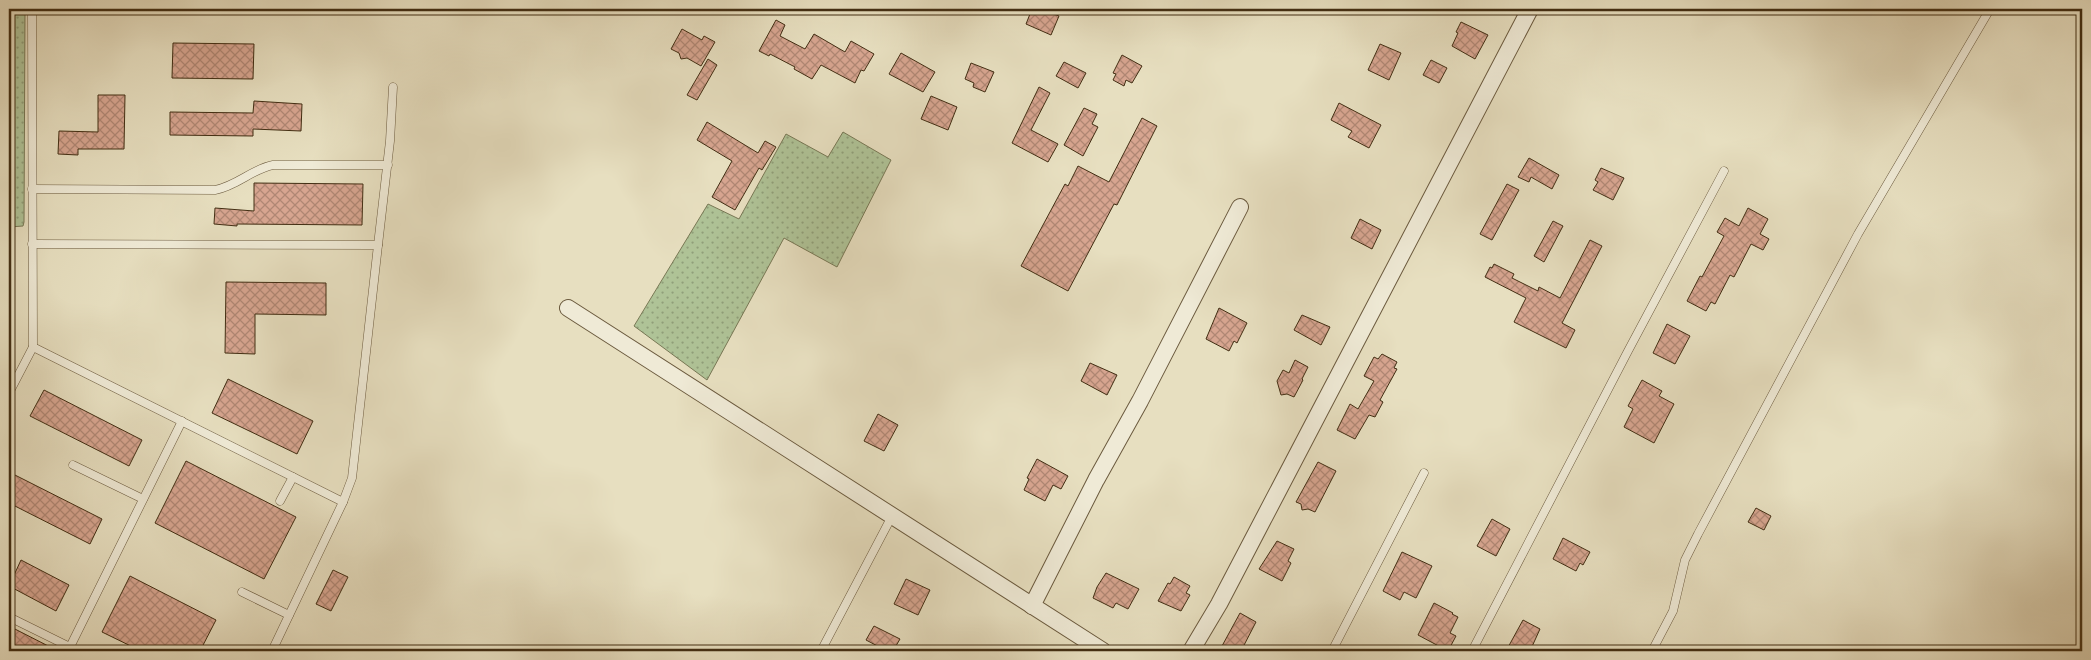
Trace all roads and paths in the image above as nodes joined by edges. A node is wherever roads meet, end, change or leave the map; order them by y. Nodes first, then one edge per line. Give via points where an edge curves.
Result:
1 (32, 9) edge
2 (1530, 9) edge
3 (1990, 9) edge
4 (393, 87) dead end
5 (388, 165) junction
6 (1724, 171) dead end
7 (32, 189) junction
8 (1240, 207) dead end
9 (32, 244) junction
10 (378, 244) junction
11 (568, 308) dead end
12 (33, 347) junction
13 (9, 393) edge
14 (182, 421) junction
15 (73, 465) dead end
16 (1424, 473) dead end
17 (293, 477) junction
18 (143, 499) junction
19 (280, 501) dead end
20 (343, 502) junction
21 (892, 516) junction
22 (242, 592) dead end
23 (1032, 606) junction
24 (289, 616) junction
25 (9, 617) edge
26 (70, 647) junction
27 (78, 651) edge
28 (272, 651) edge
29 (821, 651) edge
30 (1103, 651) edge
31 (1190, 651) edge
32 (1332, 651) edge
33 (1472, 651) edge
34 (1652, 651) edge

1 - 7 lane
2 - 31 street via 1219,604
3 - 34 lane via 1854,243 1703,525 1686,560 1673,611
4 - 5 lane
5 - 7 lane via 273,165 215,190
5 - 10 lane
6 - 33 lane
7 - 9 lane
8 - 23 street
9 - 10 lane
9 - 12 lane
10 - 20 lane via 352,478
11 - 21 street
12 - 13 lane
12 - 14 lane
14 - 17 lane
14 - 18 lane
15 - 18 lane
16 - 32 lane
17 - 19 lane
17 - 20 lane
18 - 26 lane
20 - 24 lane
21 - 23 street
21 - 29 lane
22 - 24 lane
23 - 30 street
24 - 28 lane
25 - 26 lane
26 - 27 lane

